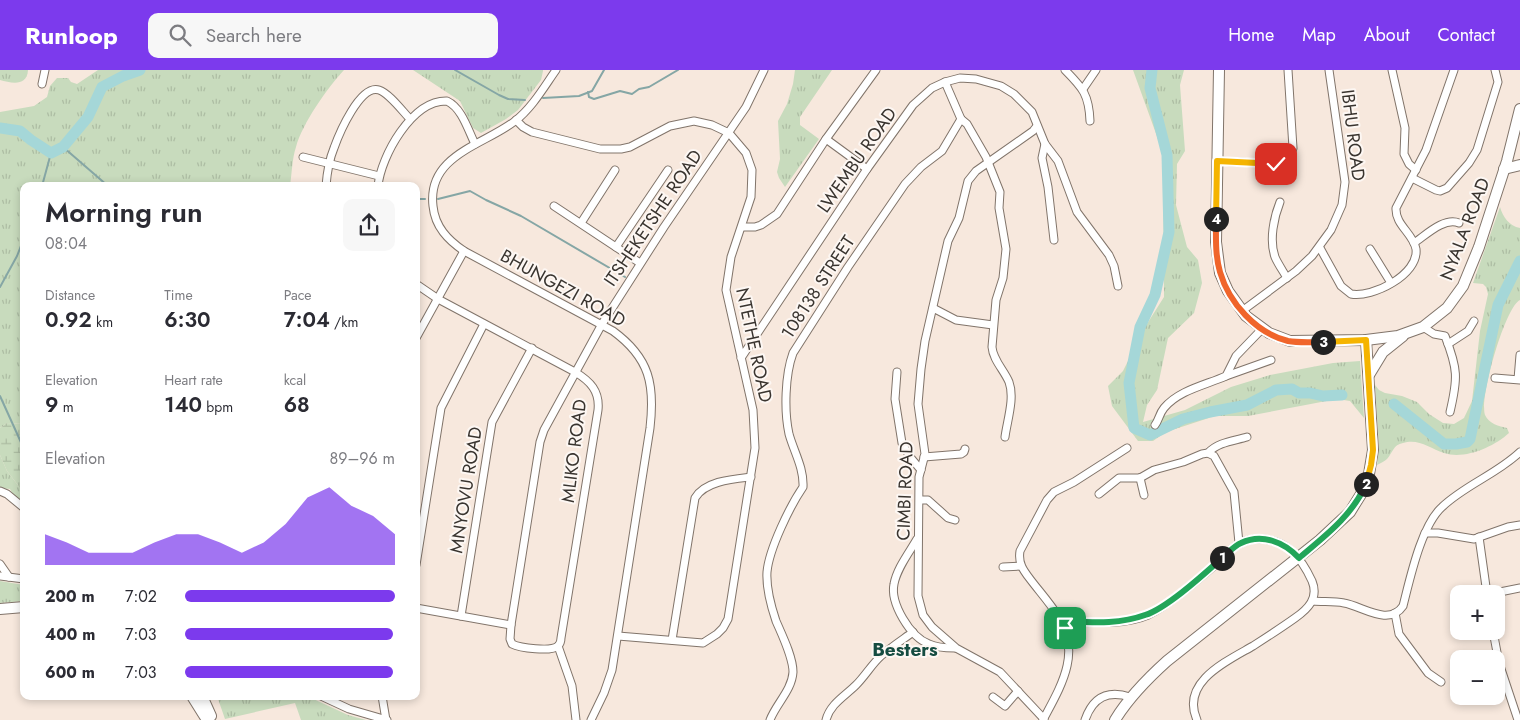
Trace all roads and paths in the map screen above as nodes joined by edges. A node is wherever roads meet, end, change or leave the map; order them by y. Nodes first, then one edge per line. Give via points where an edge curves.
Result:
1 (45, 70) edge
2 (554, 70) edge
3 (764, 70) edge
4 (876, 70) edge
5 (1064, 70) edge
6 (1096, 70) edge
7 (1219, 70) edge
8 (1288, 70) edge
9 (1329, 70) edge
10 (1392, 70) edge
11 (1454, 70) edge
12 (1495, 70) edge
13 (945, 82) junction
14 (42, 84) dead end
15 (1083, 89) junction
16 (1520, 109) edge
17 (410, 119) junction
18 (516, 120) junction
19 (961, 120) junction
20 (1090, 121) dead end
21 (1036, 126) junction
22 (729, 133) junction
23 (826, 139) junction
24 (475, 144) junction
25 (1045, 144) junction
26 (303, 157) dead end
27 (1217, 161) junction
28 (329, 163) junction
29 (988, 163) junction
30 (1520, 165) edge
31 (1504, 168) junction
32 (867, 169) junction
33 (616, 170) dead end
34 (668, 170) dead end
35 (1416, 170) junction
36 (379, 176) junction
37 (1412, 178) junction
38 (327, 182) edge
39 (378, 182) edge
40 (1280, 202) dead end
41 (554, 206) dead end
42 (1460, 222) dead end
43 (580, 223) junction
44 (742, 227) junction
45 (1054, 240) dead end
46 (1414, 243) junction
47 (616, 247) junction
48 (1320, 248) junction
49 (1370, 249) dead end
50 (464, 251) junction
51 (640, 264) junction
52 (1287, 278) junction
53 (1391, 284) junction
54 (1118, 286) dead end
55 (420, 287) edge
56 (438, 299) junction
57 (933, 308) junction
58 (1242, 311) junction
59 (1474, 321) dead end
60 (484, 324) junction
61 (602, 324) junction
62 (993, 325) junction
63 (1423, 327) junction
64 (1262, 329) junction
65 (420, 331) edge
66 (1406, 334) junction
67 (1366, 340) junction
68 (1448, 344) junction
69 (532, 348) junction
70 (1520, 355) edge
71 (741, 358) junction
72 (1271, 360) dead end
73 (575, 372) junction
74 (897, 372) dead end
75 (1226, 376) junction
76 (1368, 376) junction
77 (1495, 378) dead end
78 (1519, 379) edge
79 (1450, 412) dead end
80 (1155, 425) dead end
81 (1247, 437) dead end
82 (1005, 438) dead end
83 (1127, 448) dead end
84 (965, 449) dead end
85 (1520, 452) edge
86 (1208, 453) junction
87 (924, 457) junction
88 (921, 470) junction
89 (751, 477) junction
90 (1140, 478) junction
91 (0, 492) edge
92 (1098, 494) dead end
93 (1144, 495) dead end
94 (920, 500) junction
95 (20, 505) edge
96 (955, 520) dead end
97 (1520, 525) edge
98 (1425, 533) junction
99 (1479, 537) junction
100 (918, 538) junction
101 (420, 540) edge
102 (1240, 543) junction
103 (1299, 558) junction
104 (0, 564) edge
105 (1021, 566) junction
106 (1003, 567) dead end
107 (0, 576) edge
108 (9, 577) junction
109 (20, 578) edge
110 (1487, 585) edge
111 (1520, 588) edge
112 (1505, 591) edge
113 (1313, 601) junction
114 (20, 607) edge
115 (0, 609) edge
116 (420, 609) edge
117 (1395, 613) junction
118 (20, 614) edge
119 (0, 616) edge
120 (461, 616) junction
121 (1061, 621) junction
122 (510, 625) junction
123 (913, 632) junction
124 (618, 636) junction
125 (672, 640) junction
126 (1495, 640) edge
127 (558, 646) junction
128 (956, 648) junction
129 (1441, 682) dead end
130 (1018, 691) junction
131 (993, 697) dead end
132 (1130, 697) junction
133 (194, 700) edge
134 (204, 700) edge
135 (330, 700) edge
136 (383, 700) edge
137 (1043, 719) edge
138 (207, 720) edge
139 (213, 720) edge
140 (386, 720) edge
141 (576, 720) edge
142 (591, 720) edge
143 (770, 720) edge
144 (826, 720) edge
145 (1085, 720) edge
146 (1115, 720) edge
147 (1196, 720) edge
148 (1518, 720) edge

1 - 14 street
2 - 18 street, BHUNGEZI ROAD via 536,99
3 - 22 street, ITSHEKETSHE ROAD
4 - 23 street
5 - 15 street
6 - 15 street
7 - 27 street, NYALA ROAD
8 - 27 street via 1293,148 1290,158 1276,164
9 - 48 street, IBHU ROAD via 1345,190 1335,221
10 - 35 street via 1405,128 1404,154
11 - 35 street
12 - 37 street via 1498,82 1477,150 1469,163 1447,188 1440,191
13 - 19 street
13 - 21 street, LWEMBU ROAD via 960,78 976,79 1001,86 1028,107
13 - 32 street, LWEMBU ROAD via 926,92 913,105
15 - 20 street
16 - 31 street, NYALA ROAD
17 - 24 street via 432,104 447,101 458,110
17 - 28 street via 382,91 369,91 341,130
17 - 36 street via 391,148
18 - 22 street, NTETHE ROAD via 532,132 600,149 630,147 678,123 694,121
18 - 24 street, BHUNGEZI ROAD
19 - 29 street via 967,124
19 - 143 street, 108138 STREET via 942,151 905,184 793,353 788,367 789,433 806,488 790,510 767,572 774,613 793,672 789,687
21 - 25 street, LWEMBU ROAD
21 - 29 street, CIMBI ROAD
22 - 44 street, NTETHE ROAD via 746,153 752,170 752,190
22 - 51 street, ITSHEKETSHE ROAD
23 - 32 street
23 - 44 street via 777,214 761,225
24 - 50 street, BHUNGEZI ROAD via 452,158 443,169 436,180 432,200 441,230
25 - 45 street via 1042,158
25 - 54 street, LWEMBU ROAD via 1058,161 1077,212 1109,255
26 - 28 street
27 - 58 street, NYALA ROAD via 1218,265 1225,285
28 - 36 street
28 - 38 street
29 - 57 street, CIMBI ROAD via 968,181 959,218 948,241
29 - 62 street via 999,188 1006,249
30 - 31 street
31 - 63 street, NYALA ROAD via 1463,286 1447,308
32 - 71 street, LWEMBU ROAD
33 - 43 street
34 - 47 street
35 - 37 street
36 - 39 street
37 - 46 street via 1396,208 1396,215
40 - 52 street via 1274,224 1274,250
41 - 43 street
42 - 46 street via 1446,222
43 - 47 street
44 - 71 street, NTETHE ROAD via 731,257 726,290
46 - 53 street via 1416,253 1413,262
47 - 51 street
48 - 52 street, IBHU ROAD
48 - 53 street via 1341,286 1351,294 1369,293
49 - 53 street
50 - 56 street
50 - 61 street, BHUNGEZI ROAD
51 - 61 street, ITSHEKETSHE ROAD
52 - 58 street, IBHU ROAD
55 - 56 street, MLIKO ROAD
56 - 60 street, MLIKO ROAD
56 - 65 street
57 - 62 street via 956,320
57 - 87 street, CIMBI ROAD via 918,401
58 - 64 street, NYALA ROAD
59 - 68 street via 1465,333
60 - 69 street, MLIKO ROAD
60 - 101 street via 440,408
61 - 73 street, ITSHEKETSHE ROAD
61 - 124 street, BHUNGEZI ROAD via 638,353 650,380 652,394 650,428
62 - 82 street via 993,354 1011,388
63 - 66 street, NYALA ROAD
63 - 68 street via 1444,336
64 - 67 street, NYALA ROAD via 1290,341
64 - 75 street via 1233,360
66 - 67 street, NYALA ROAD
66 - 76 street via 1383,352
67 - 76 street
68 - 79 street via 1456,372 1456,390
69 - 73 street, MLIKO ROAD
69 - 120 street, MNYOVU ROAD via 492,422
70 - 78 street
71 - 89 street, NTETHE ROAD via 755,431
72 - 75 street
73 - 122 street, ITSHEKETSHE ROAD via 540,442
73 - 127 street, MLIKO ROAD via 595,389 599,403
74 - 88 street via 895,399 902,443
75 - 80 street via 1174,400 1163,409
76 - 103 street via 1373,450 1366,482 1350,512
77 - 78 street
81 - 86 street via 1223,443
83 - 105 street via 1048,498 1021,550
84 - 87 street via 961,454
85 - 98 street via 1440,508
86 - 90 street via 1154,470
86 - 102 street via 1216,458 1234,492
87 - 88 street, CIMBI ROAD
88 - 94 street, CIMBI ROAD
89 - 125 street via 717,483 702,490 695,498
89 - 125 street, NTETHE ROAD via 726,624 703,643
90 - 92 street via 1119,478
90 - 93 street
91 - 95 street
94 - 96 street via 930,501 948,518
94 - 100 street, CIMBI ROAD
97 - 99 street
98 - 99 street
98 - 117 street via 1402,606
99 - 110 street
100 - 123 street via 897,574 893,589 898,609
100 - 128 street, CIMBI ROAD via 920,608 932,627
102 - 103 street via 1255,539 1275,541 1289,547
102 - 121 street via 1147,615 1112,622
103 - 113 street via 1314,587
103 - 132 street via 1167,661
104 - 108 street
105 - 106 street
105 - 121 street
107 - 108 street
108 - 109 street
111 - 112 street
113 - 117 street via 1346,603 1384,616
113 - 147 street via 1295,618 1203,680 1194,693 1192,706
114 - 115 street
116 - 120 street
117 - 129 street via 1399,634 1428,673
118 - 119 street
120 - 122 street
121 - 137 street via 1069,642 1068,665
122 - 127 street, ITSHEKETSHE ROAD via 510,639 516,646 542,649
123 - 128 street via 928,644
123 - 144 street via 877,660 835,703
124 - 125 street, NTETHE ROAD
124 - 142 street, BHUNGEZI ROAD via 609,680
126 - 148 street
127 - 141 street via 572,686
128 - 130 street, CIMBI ROAD via 998,670
130 - 131 street via 1005,706
130 - 137 street, CIMBI ROAD
132 - 145 street via 1115,694 1103,697 1092,706
132 - 146 street
133 - 138 street
134 - 139 street
135 - 140 street
136 - 140 street

